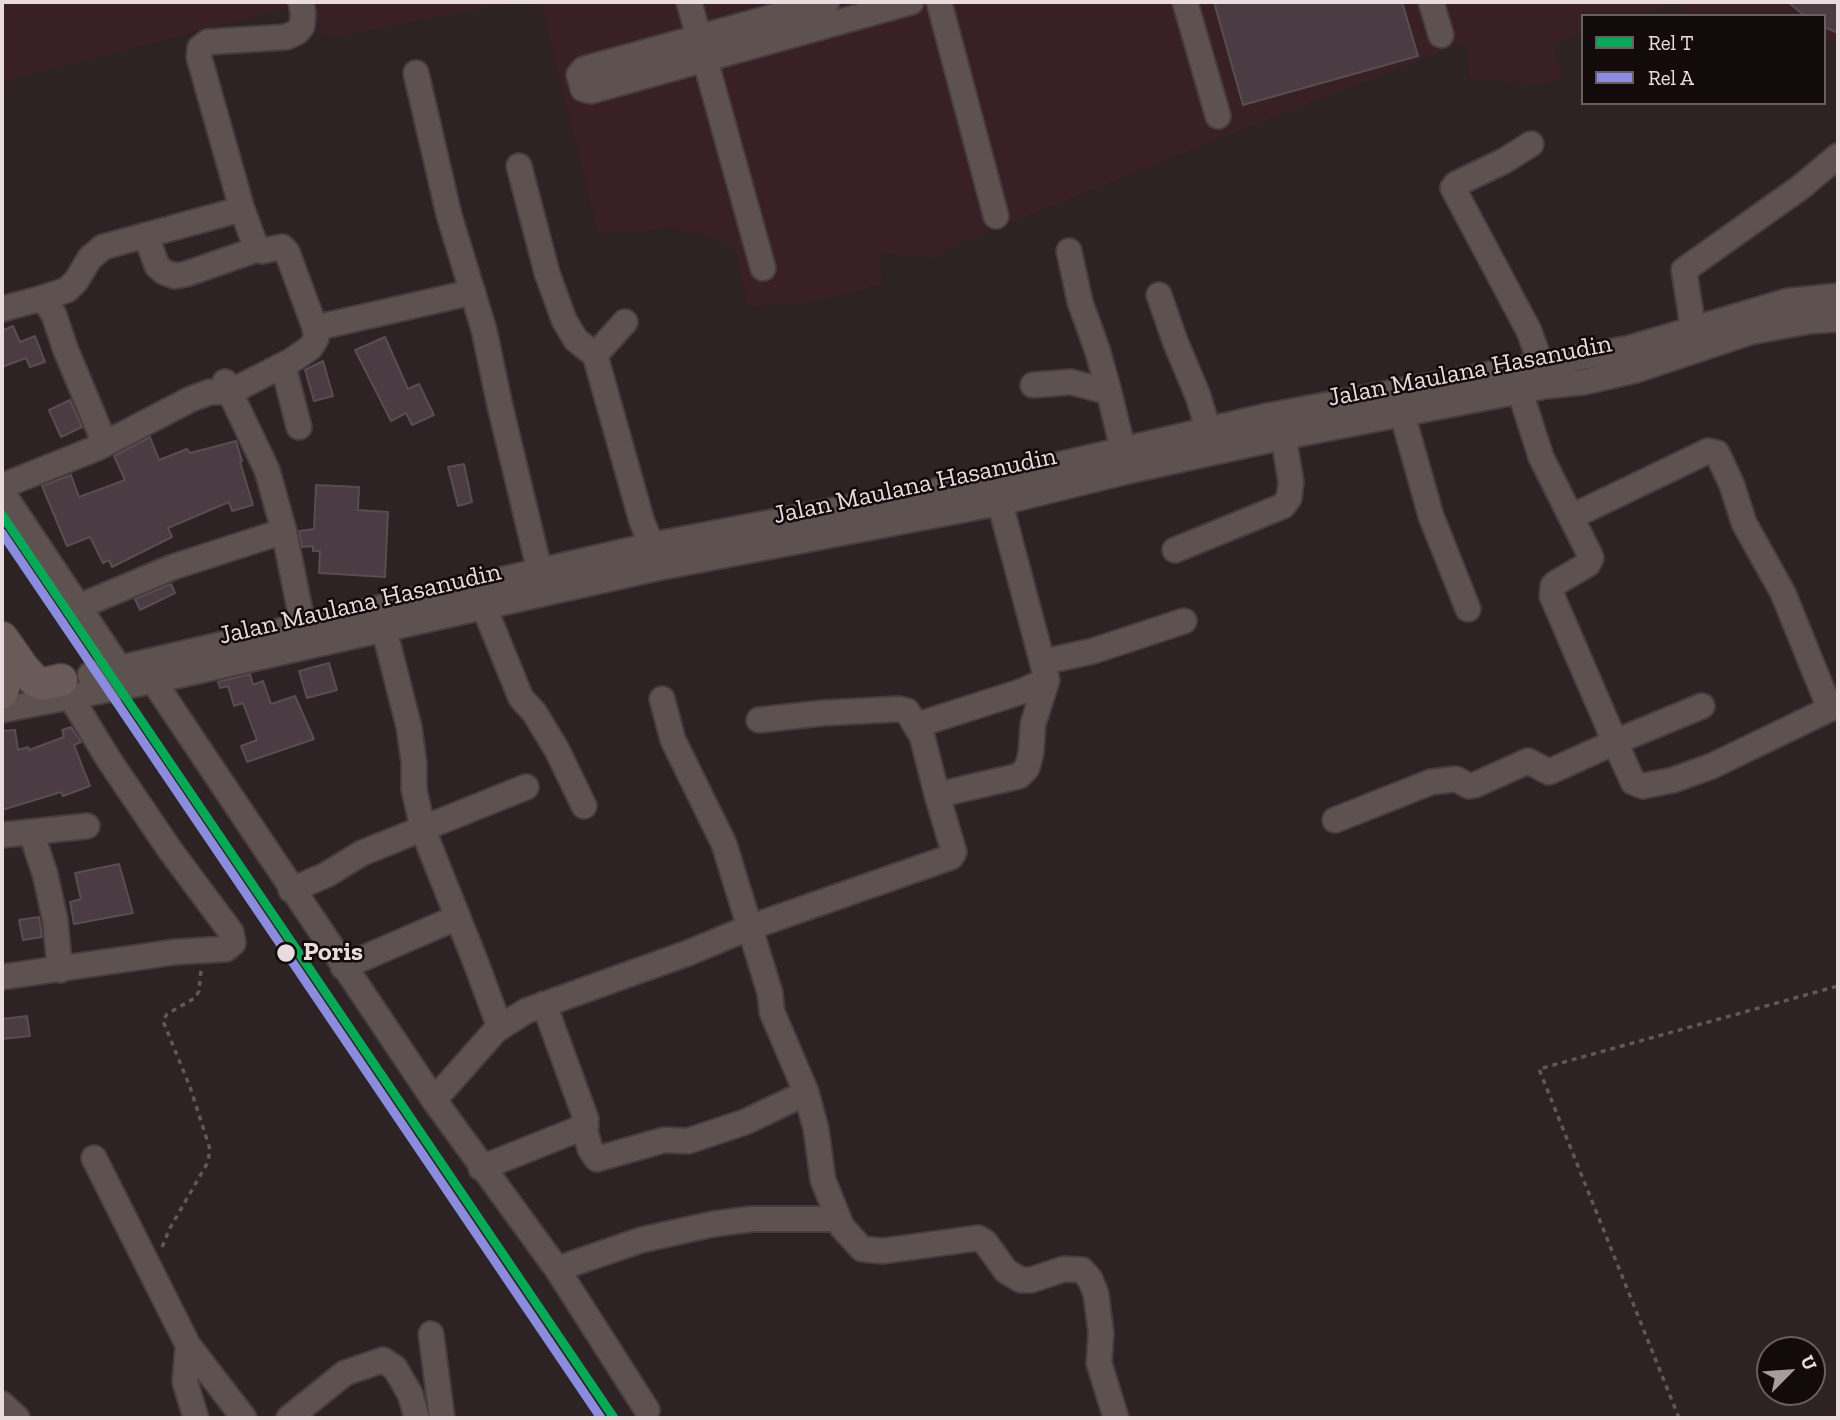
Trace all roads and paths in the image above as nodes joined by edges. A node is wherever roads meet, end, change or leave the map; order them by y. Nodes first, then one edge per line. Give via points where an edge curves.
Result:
1 (300, 2) edge
2 (689, 2) edge
3 (827, 2) edge
4 (911, 2) edge
5 (939, 2) edge
6 (1185, 2) edge
7 (1431, 2) edge
8 (1441, 35) dead end
9 (702, 48) junction
10 (416, 73) dead end
11 (1218, 116) dead end
12 (1531, 144) dead end
13 (1838, 156) edge
14 (519, 166) dead end
15 (242, 209) junction
16 (996, 216) dead end
17 (146, 235) junction
18 (258, 249) junction
19 (1069, 251) dead end
20 (763, 268) dead end
21 (473, 292) junction
22 (1159, 295) dead end
23 (1838, 296) edge
24 (39, 299) junction
25 (2, 309) edge
26 (1838, 319) edge
27 (625, 322) dead end
28 (315, 328) junction
29 (1693, 328) junction
30 (1719, 330) junction
31 (595, 355) junction
32 (1633, 359) junction
33 (1541, 364) junction
34 (283, 365) junction
35 (1513, 369) junction
36 (1033, 385) dead end
37 (228, 387) junction
38 (1521, 392) junction
39 (1111, 399) junction
40 (1399, 403) junction
41 (1203, 414) junction
42 (1282, 425) junction
43 (299, 426) dead end
44 (105, 444) junction
45 (1123, 453) junction
46 (2, 486) edge
47 (996, 491) junction
48 (2, 492) edge
49 (1571, 517) junction
50 (284, 531) junction
51 (1175, 550) dead end
52 (655, 556) junction
53 (539, 568) junction
54 (78, 607) junction
55 (484, 607) junction
56 (1468, 609) dead end
57 (1184, 621) dead end
58 (384, 629) junction
59 (305, 635) junction
60 (2, 638) edge
61 (2, 653) edge
62 (138, 671) junction
63 (1045, 671) junction
64 (66, 688) junction
65 (2, 692) edge
66 (662, 699) dead end
67 (1702, 706) dead end
68 (1834, 707) edge
69 (2, 710) edge
70 (760, 720) dead end
71 (917, 725) junction
72 (1615, 742) junction
73 (526, 787) dead end
74 (937, 795) junction
75 (584, 806) dead end
76 (1335, 820) dead end
77 (87, 826) dead end
78 (423, 830) junction
79 (32, 832) junction
80 (2, 835) edge
81 (291, 890) junction
82 (458, 917) junction
83 (748, 928) junction
84 (203, 951) junction
85 (343, 967) junction
86 (60, 970) junction
87 (2, 977) edge
88 (1838, 986) edge
89 (544, 1004) junction
90 (499, 1028) junction
91 (806, 1093) junction
92 (434, 1100) junction
93 (586, 1126) junction
94 (94, 1158) dead end
95 (481, 1168) junction
96 (838, 1219) junction
97 (557, 1269) junction
98 (153, 1276) junction
99 (431, 1334) dead end
100 (188, 1345) junction
101 (2, 1404) edge
102 (647, 1410) dead end
103 (17, 1418) edge
104 (196, 1418) edge
105 (244, 1418) edge
106 (289, 1418) edge
107 (417, 1418) edge
108 (442, 1418) edge
109 (1116, 1418) edge
110 (1679, 1418) edge

1 - 15 street via 302,26 297,32 286,37 208,42 200,48
2 - 9 street
3 - 9 street
4 - 9 street
5 - 16 street
6 - 11 street
7 - 8 street
9 - 20 street
10 - 21 street via 449,215
12 - 33 street via 1452,188 1530,331
13 - 29 street via 1684,270
14 - 31 street via 564,320 576,340
15 - 17 street
15 - 18 street
17 - 18 street via 157,266 176,276
17 - 24 street via 103,247 76,281
18 - 28 street via 282,247 287,252
19 - 39 street
21 - 28 street
21 - 53 street
22 - 41 street
23 - 30 street, Jalan Maulana Hasanudin via 1798,300
24 - 25 street
24 - 44 street via 54,315
26 - 30 street, Jalan Maulana Hasanudin
27 - 31 street
28 - 34 street via 316,339 310,348
29 - 30 street, Jalan Maulana Hasanudin
29 - 32 street, Jalan Maulana Hasanudin
30 - 32 street, Jalan Maulana Hasanudin
31 - 52 street
32 - 33 street, Jalan Maulana Hasanudin
32 - 38 street, Jalan Maulana Hasanudin
33 - 35 street, Jalan Maulana Hasanudin
34 - 37 street
34 - 43 street
35 - 38 street
35 - 40 street, Jalan Maulana Hasanudin
36 - 39 street via 1071,382
37 - 44 street via 191,399
37 - 50 street via 267,470
38 - 40 street, Jalan Maulana Hasanudin
38 - 49 street via 1541,457
39 - 45 street
40 - 42 street, Jalan Maulana Hasanudin
40 - 56 street via 1431,516
41 - 42 street, Jalan Maulana Hasanudin
41 - 45 street, Jalan Maulana Hasanudin
42 - 45 street, Jalan Maulana Hasanudin
42 - 51 street via 1291,482 1283,506
44 - 46 street
45 - 47 street, Jalan Maulana Hasanudin
47 - 52 street, Jalan Maulana Hasanudin
47 - 63 street
48 - 54 street
49 - 68 street via 1708,451 1717,453 1744,523 1783,593
49 - 72 street via 1591,558 1556,583 1552,596
50 - 54 street via 173,567
50 - 59 street
52 - 53 street, Jalan Maulana Hasanudin
53 - 55 street, Jalan Maulana Hasanudin
53 - 59 street, Jalan Maulana Hasanudin via 392,606
54 - 62 street
55 - 58 street, Jalan Maulana Hasanudin
55 - 75 street via 521,698 557,750
57 - 63 street
58 - 59 street, Jalan Maulana Hasanudin
58 - 78 street via 409,727
59 - 62 street, Jalan Maulana Hasanudin
60 - 64 main road via 34,680
61 - 65 main road via 6,677
62 - 64 street, Jalan Maulana Hasanudin
62 - 64 street, Jalan Maulana Hasanudin
62 - 81 street
63 - 71 street via 1023,691
63 - 74 street via 1027,768 1019,776
64 - 69 street, Jalan Maulana Hasanudin
64 - 84 street via 109,760 234,937 229,947
66 - 83 street via 673,740 724,844
67 - 72 street
68 - 72 street via 1712,766 1643,786 1630,780
70 - 71 street via 900,709
71 - 74 street
72 - 76 street via 1549,772 1528,761 1475,785 1456,779 1431,782
73 - 78 street
74 - 83 street via 954,852 951,858
77 - 79 street
78 - 81 street via 362,853
78 - 82 street
79 - 80 street
79 - 86 street via 55,919
81 - 85 street
82 - 85 street
82 - 90 street
83 - 89 street
83 - 91 street via 772,1012
84 - 86 street
84 - 98 path via 195,998 167,1013 163,1021 210,1149 208,1163 170,1228
85 - 92 street
86 - 87 street
88 - 110 path via 1539,1069
89 - 90 street
89 - 93 street
90 - 92 street
91 - 93 street via 745,1122 688,1141 664,1140 597,1159
91 - 96 street via 823,1180
92 - 95 street
93 - 95 street
94 - 98 street
95 - 97 street
96 - 97 street via 713,1224 641,1240
96 - 109 street via 862,1249 883,1251 978,1238 1006,1271 1021,1280 1064,1269 1082,1270 1096,1294 1099,1363
97 - 102 street
98 - 100 street
99 - 108 street
100 - 104 street via 185,1382
100 - 105 street
101 - 103 street
106 - 107 street via 345,1373 383,1360 395,1368

